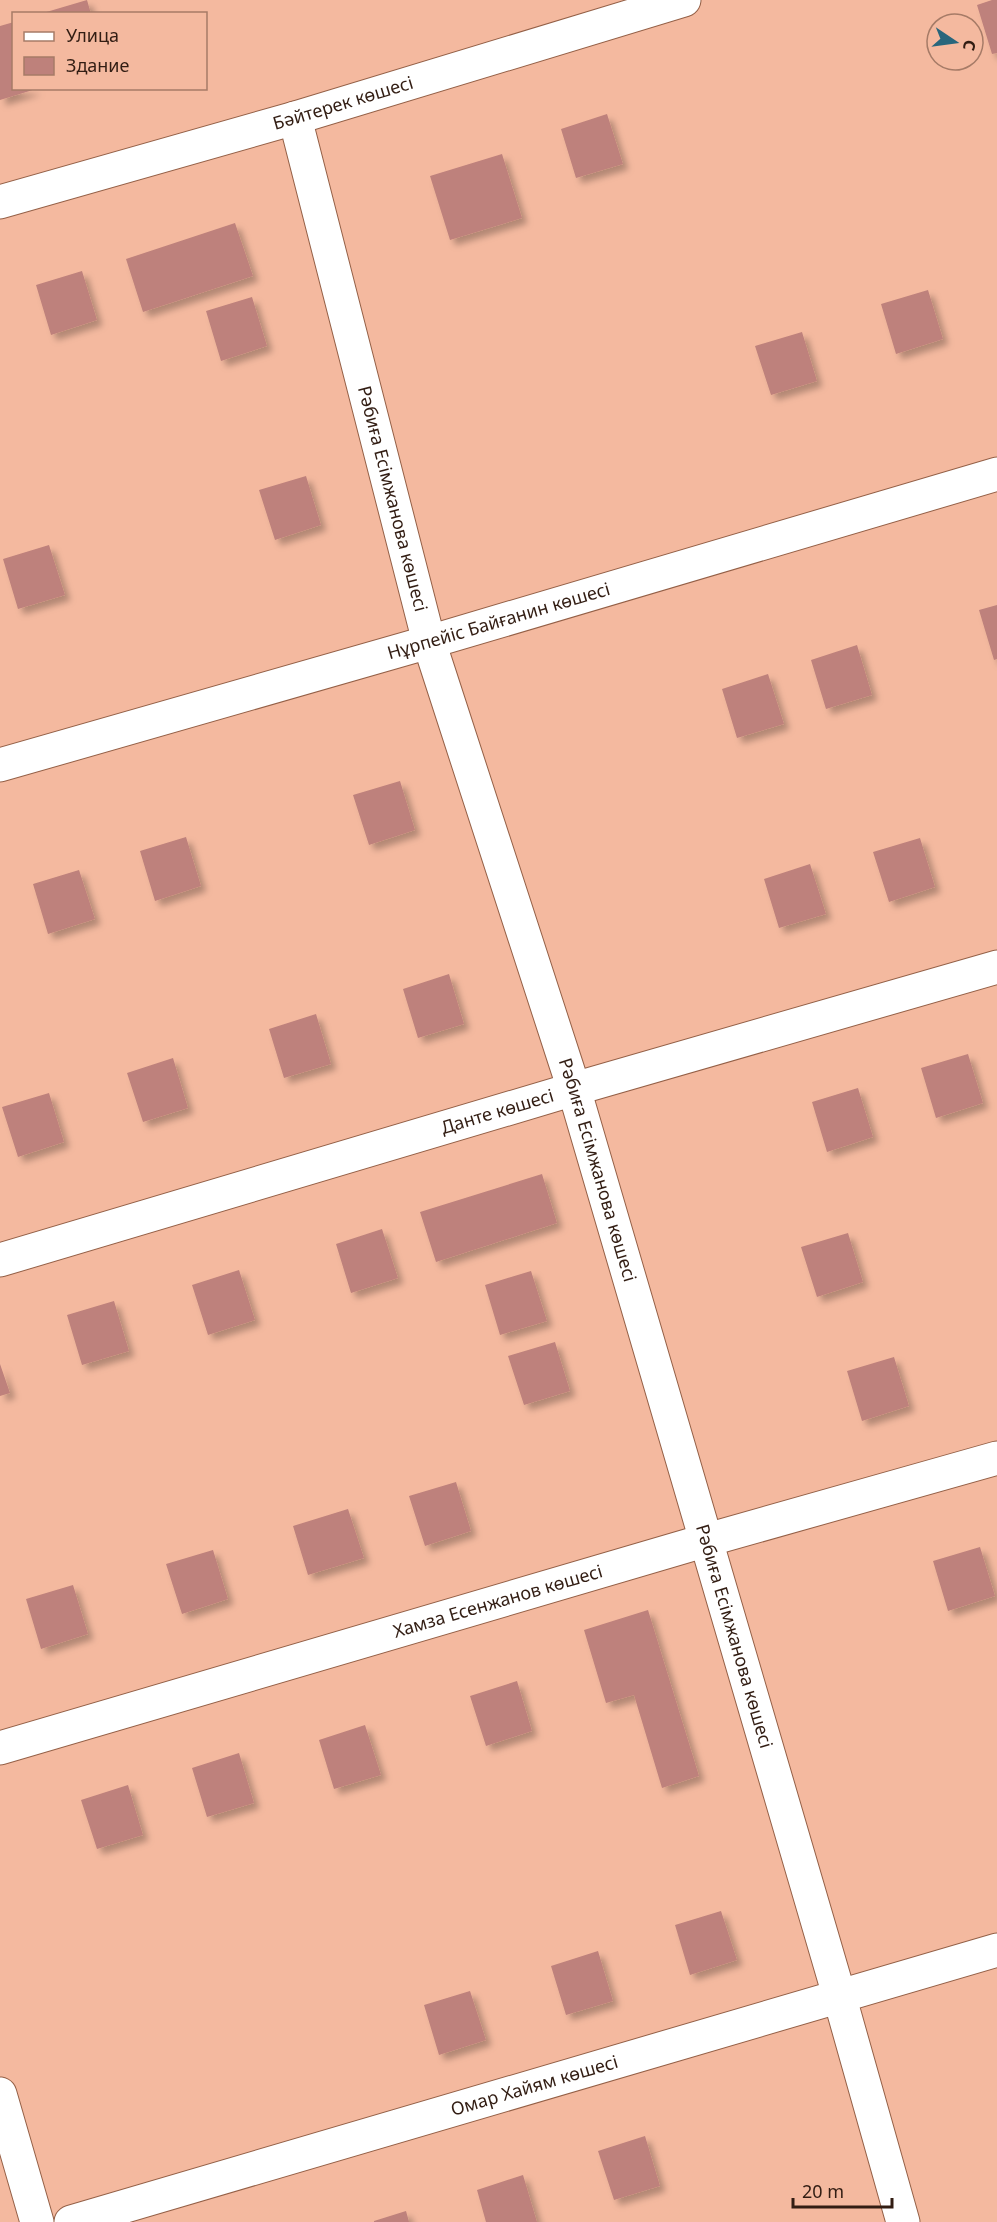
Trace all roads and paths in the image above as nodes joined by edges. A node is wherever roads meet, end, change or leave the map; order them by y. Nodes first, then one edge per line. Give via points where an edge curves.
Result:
1 (684, 0) edge
2 (295, 118) junction
3 (0, 202) edge
4 (997, 474) edge
5 (429, 642) junction
6 (0, 765) edge
7 (997, 967) edge
8 (574, 1089) junction
9 (0, 1260) edge
10 (997, 1458) edge
11 (706, 1540) junction
12 (0, 1748) edge
13 (997, 1950) edge
14 (839, 1995) junction
15 (0, 2094) edge
16 (37, 2222) edge
17 (71, 2222) edge
18 (903, 2222) edge

1 - 2 street, Бәйтерек көшесі
2 - 3 street, Бәйтерек көшесі
2 - 5 street, Рәбиға Есімжанова көшесі
4 - 5 street, Нұрпейіс Байғанин көшесі
5 - 6 street, Нұрпейіс Байғанин көшесі
5 - 8 street, Рәбиға Есімжанова көшесі
7 - 8 street, Данте көшесі
8 - 9 street, Данте көшесі
8 - 11 street, Рәбиға Есімжанова көшесі
10 - 11 street, Хамза Есенжанов көшесі
11 - 12 street, Хамза Есенжанов көшесі
11 - 14 street, Рәбиға Есімжанова көшесі
13 - 14 street, Омар Хайям көшесі
14 - 17 street, Омар Хайям көшесі
14 - 18 street, Рәбиға Есімжанова көшесі
15 - 16 street

